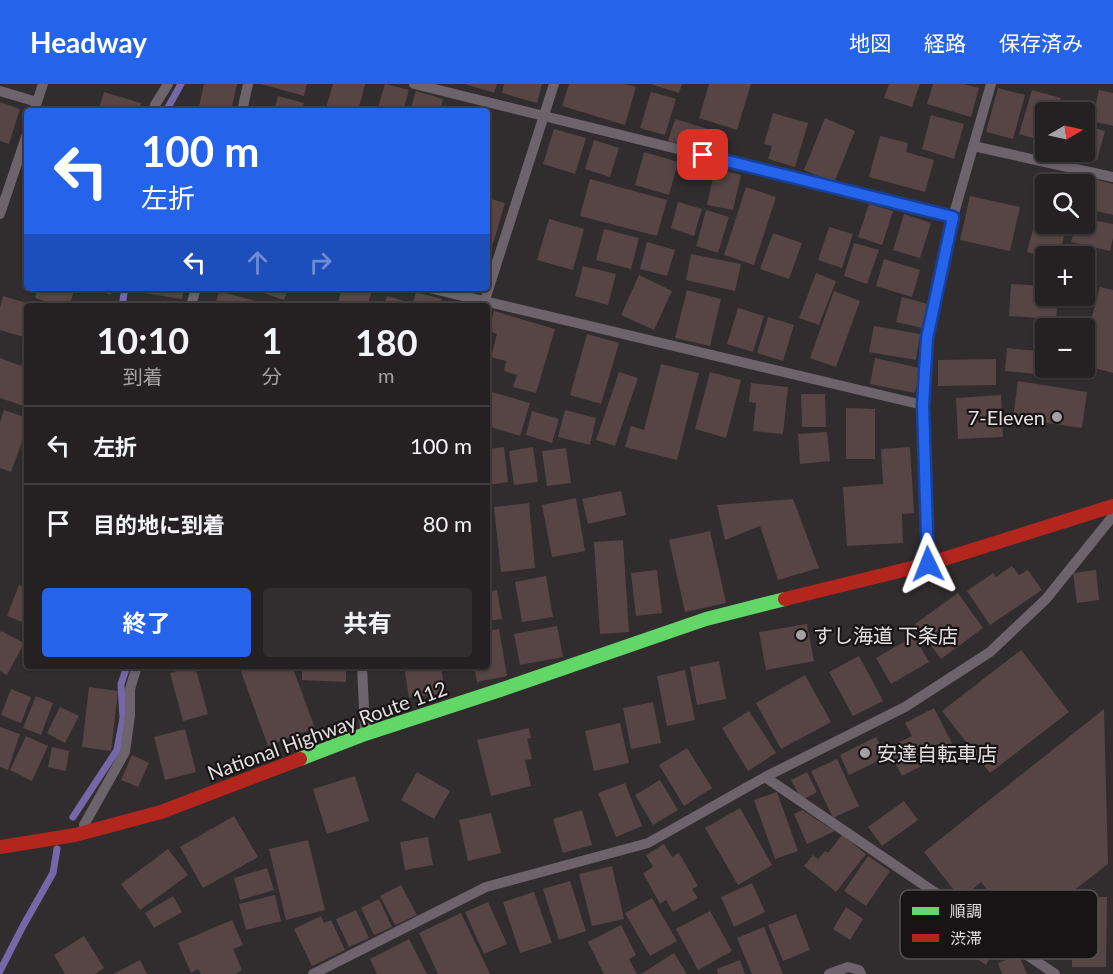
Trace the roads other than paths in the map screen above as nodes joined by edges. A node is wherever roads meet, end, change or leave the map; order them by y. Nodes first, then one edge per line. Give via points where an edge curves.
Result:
1 (43, 84) edge
2 (168, 84) edge
3 (248, 84) edge
4 (414, 84) edge
5 (554, 84) edge
6 (991, 84) edge
7 (0, 91) edge
8 (36, 106) edge
9 (154, 108) edge
10 (243, 108) edge
11 (544, 116) junction
12 (24, 145) edge
13 (973, 146) junction
14 (1113, 177) edge
15 (0, 214) edge
16 (953, 217) junction
17 (490, 285) edge
18 (439, 291) edge
19 (481, 303) edge
20 (490, 305) edge
21 (923, 405) junction
22 (1113, 506) edge
23 (1113, 516) edge
24 (928, 564) junction
25 (136, 669) edge
26 (362, 669) edge
27 (365, 734) junction
28 (765, 777) junction
29 (79, 834) junction
30 (0, 847) edge
31 (931, 890) edge
32 (1033, 959) edge
33 (313, 974) edge
34 (829, 974) edge
35 (861, 974) edge
36 (1055, 974) edge

1 - 8 lane
2 - 9 lane
3 - 10 lane
4 - 11 lane
5 - 11 lane
6 - 13 lane
7 - 8 lane
11 - 16 lane
11 - 17 lane
12 - 15 lane
13 - 14 lane
13 - 16 lane
16 - 21 lane via 927,338
18 - 19 lane
20 - 21 lane
21 - 24 lane
22 - 24 highway, National Highway Route 112
23 - 28 lane via 1046,599 990,652 905,707
24 - 27 highway, National Highway Route 112 via 706,619
25 - 29 lane via 130,689 125,752
26 - 27 lane
27 - 29 highway, National Highway Route 112 via 161,813
28 - 31 lane
28 - 33 lane via 648,843 486,887
29 - 30 highway, National Highway Route 112
32 - 36 lane
34 - 35 lane via 848,967

